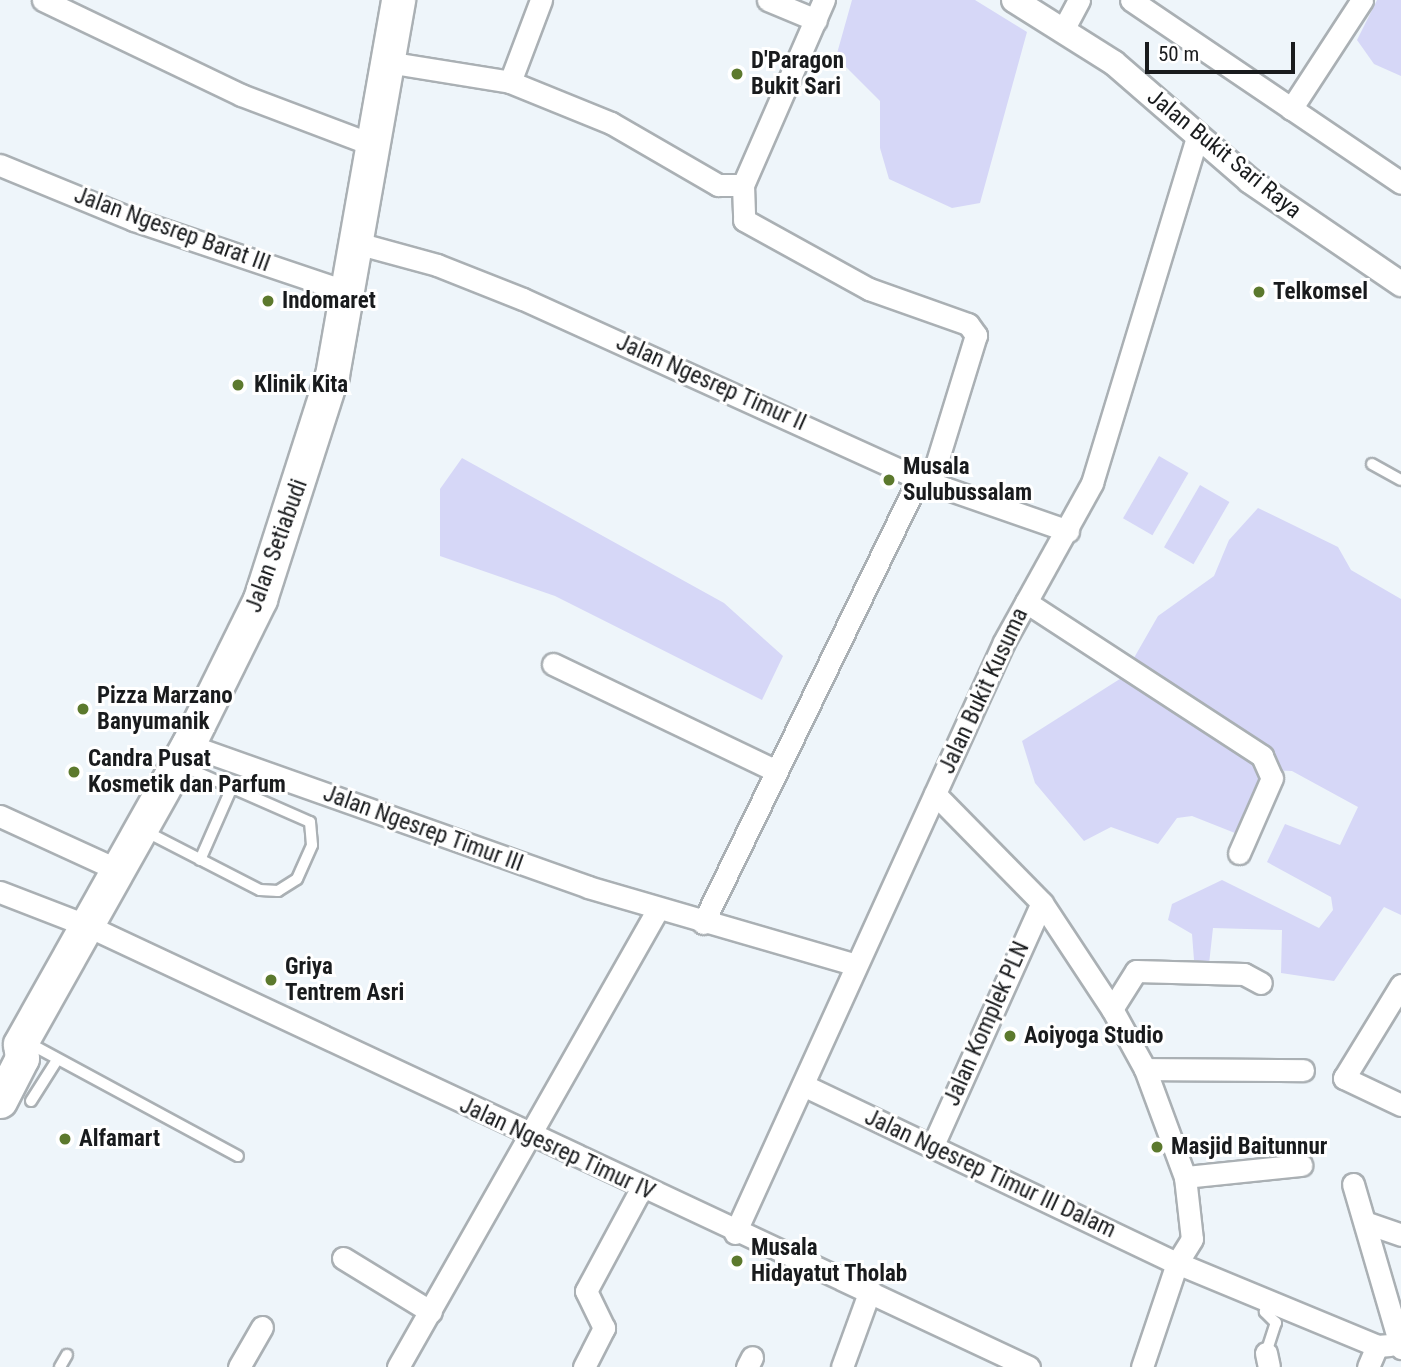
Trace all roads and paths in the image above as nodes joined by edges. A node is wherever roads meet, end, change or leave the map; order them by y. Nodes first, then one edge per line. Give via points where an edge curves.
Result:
1 (43, 0) edge
2 (398, 0) edge
3 (541, 0) edge
4 (768, 0) edge
5 (824, 0) edge
6 (1014, 0) edge
7 (1079, 0) edge
8 (1131, 0) edge
9 (1362, 0) edge
10 (816, 20) junction
11 (1063, 30) junction
12 (387, 62) junction
13 (510, 82) junction
14 (1292, 109) junction
15 (1197, 137) junction
16 (371, 144) junction
17 (0, 165) edge
18 (1401, 183) edge
19 (743, 184) junction
20 (352, 242) junction
21 (1401, 284) edge
22 (345, 291) junction
23 (1372, 464) dead end
24 (925, 480) junction
25 (1401, 480) edge
26 (1068, 531) junction
27 (1026, 602) junction
28 (553, 664) dead end
29 (183, 754) junction
30 (776, 771) junction
31 (232, 787) junction
32 (935, 794) junction
33 (0, 816) edge
34 (141, 829) junction
35 (1239, 853) dead end
36 (200, 860) junction
37 (118, 870) junction
38 (0, 892) edge
39 (1042, 904) junction
40 (658, 909) junction
41 (703, 923) junction
42 (88, 926) junction
43 (856, 965) junction
44 (1261, 983) dead end
45 (1401, 985) edge
46 (1112, 1009) junction
47 (14, 1045) edge
48 (57, 1060) junction
49 (1144, 1069) junction
50 (1303, 1070) dead end
51 (803, 1085) junction
52 (16, 1101) edge
53 (1401, 1105) edge
54 (531, 1139) junction
55 (933, 1145) junction
56 (238, 1156) dead end
57 (1301, 1166) dead end
58 (1185, 1177) junction
59 (1353, 1184) dead end
60 (641, 1189) junction
61 (1367, 1223) junction
62 (735, 1233) junction
63 (1401, 1235) edge
64 (342, 1258) dead end
65 (1177, 1263) junction
66 (870, 1290) junction
67 (1269, 1301) junction
68 (431, 1312) junction
69 (262, 1327) dead end
70 (1391, 1346) edge
71 (67, 1355) dead end
72 (1268, 1360) edge
73 (60, 1367) edge
74 (239, 1367) edge
75 (398, 1367) edge
76 (584, 1367) edge
77 (842, 1367) edge
78 (1029, 1367) edge
79 (1142, 1367) edge
80 (1368, 1367) edge

1 - 16 street via 241,95
2 - 12 highway, Jalan Setiabudi
3 - 13 street
4 - 10 street
5 - 10 street
6 - 11 street, Jalan Bukit Sari Raya
7 - 11 street
8 - 14 street
9 - 14 street
10 - 19 street
11 - 15 street, Jalan Bukit Sari Raya via 1114,62
12 - 13 street
12 - 16 highway, Jalan Setiabudi
13 - 19 street via 611,123 718,185
14 - 18 street
15 - 21 street, Jalan Bukit Sari Raya
15 - 26 street, Jalan Bukit Kusuma via 1092,483
16 - 20 highway, Jalan Setiabudi
17 - 22 street, Jalan Ngesrep Barat III via 135,220
19 - 24 street via 744,220 869,289 968,324 976,335
20 - 22 highway, Jalan Setiabudi
20 - 24 street, Jalan Ngesrep Timur II via 437,265 523,299
22 - 29 highway, Jalan Setiabudi via 332,375 260,599
23 - 25 lane
24 - 26 street, Jalan Ngesrep Timur II
24 - 30 street
26 - 27 street, Jalan Bukit Kusuma
27 - 32 street, Jalan Bukit Kusuma
27 - 35 street via 1262,756 1272,778
28 - 30 street
29 - 31 lane
29 - 34 highway, Jalan Setiabudi
29 - 40 street, Jalan Ngesrep Timur III
30 - 41 street
31 - 36 lane
31 - 36 lane via 303,817 312,845 297,879 278,891 260,890
32 - 39 street
32 - 43 street, Jalan Bukit Kusuma
33 - 37 street
34 - 36 lane
34 - 37 highway, Jalan Setiabudi
37 - 42 highway, Jalan Setiabudi
38 - 42 street, Jalan Ngesrep Timur IV
39 - 46 street
39 - 55 street, Jalan Komplek PLN
40 - 41 street, Jalan Ngesrep Timur III
40 - 54 street
41 - 43 street, Jalan Ngesrep Timur III
42 - 47 highway, Jalan Setiabudi
42 - 54 street, Jalan Ngesrep Timur IV
43 - 51 street, Jalan Bukit Kusuma
44 - 46 street via 1244,974 1136,971
45 - 53 street via 1344,1078 1350,1087
46 - 49 street
47 - 48 lane
47 - 52 highway, Jalan Setiabudi via 22,1058
48 - 52 lane
48 - 56 lane
49 - 50 street
49 - 58 street
51 - 55 street, Jalan Ngesrep Timur III Dalam
51 - 62 street, Jalan Bukit Kusuma
54 - 60 street, Jalan Ngesrep Timur IV
54 - 68 street
55 - 65 street, Jalan Ngesrep Timur III Dalam
57 - 58 street
58 - 65 street via 1192,1239
59 - 61 street
60 - 62 street, Jalan Ngesrep Timur IV
60 - 76 street via 586,1291 604,1328
61 - 63 street
61 - 70 street
62 - 66 street, Jalan Ngesrep Timur IV
64 - 68 street
65 - 67 street, Jalan Ngesrep Timur III Dalam
65 - 79 street
66 - 77 street
66 - 78 street, Jalan Ngesrep Timur IV
67 - 70 street, Jalan Ngesrep Timur III Dalam
67 - 72 lane via 1265,1311 1276,1323
68 - 75 street
69 - 74 street
70 - 80 street
71 - 73 lane

